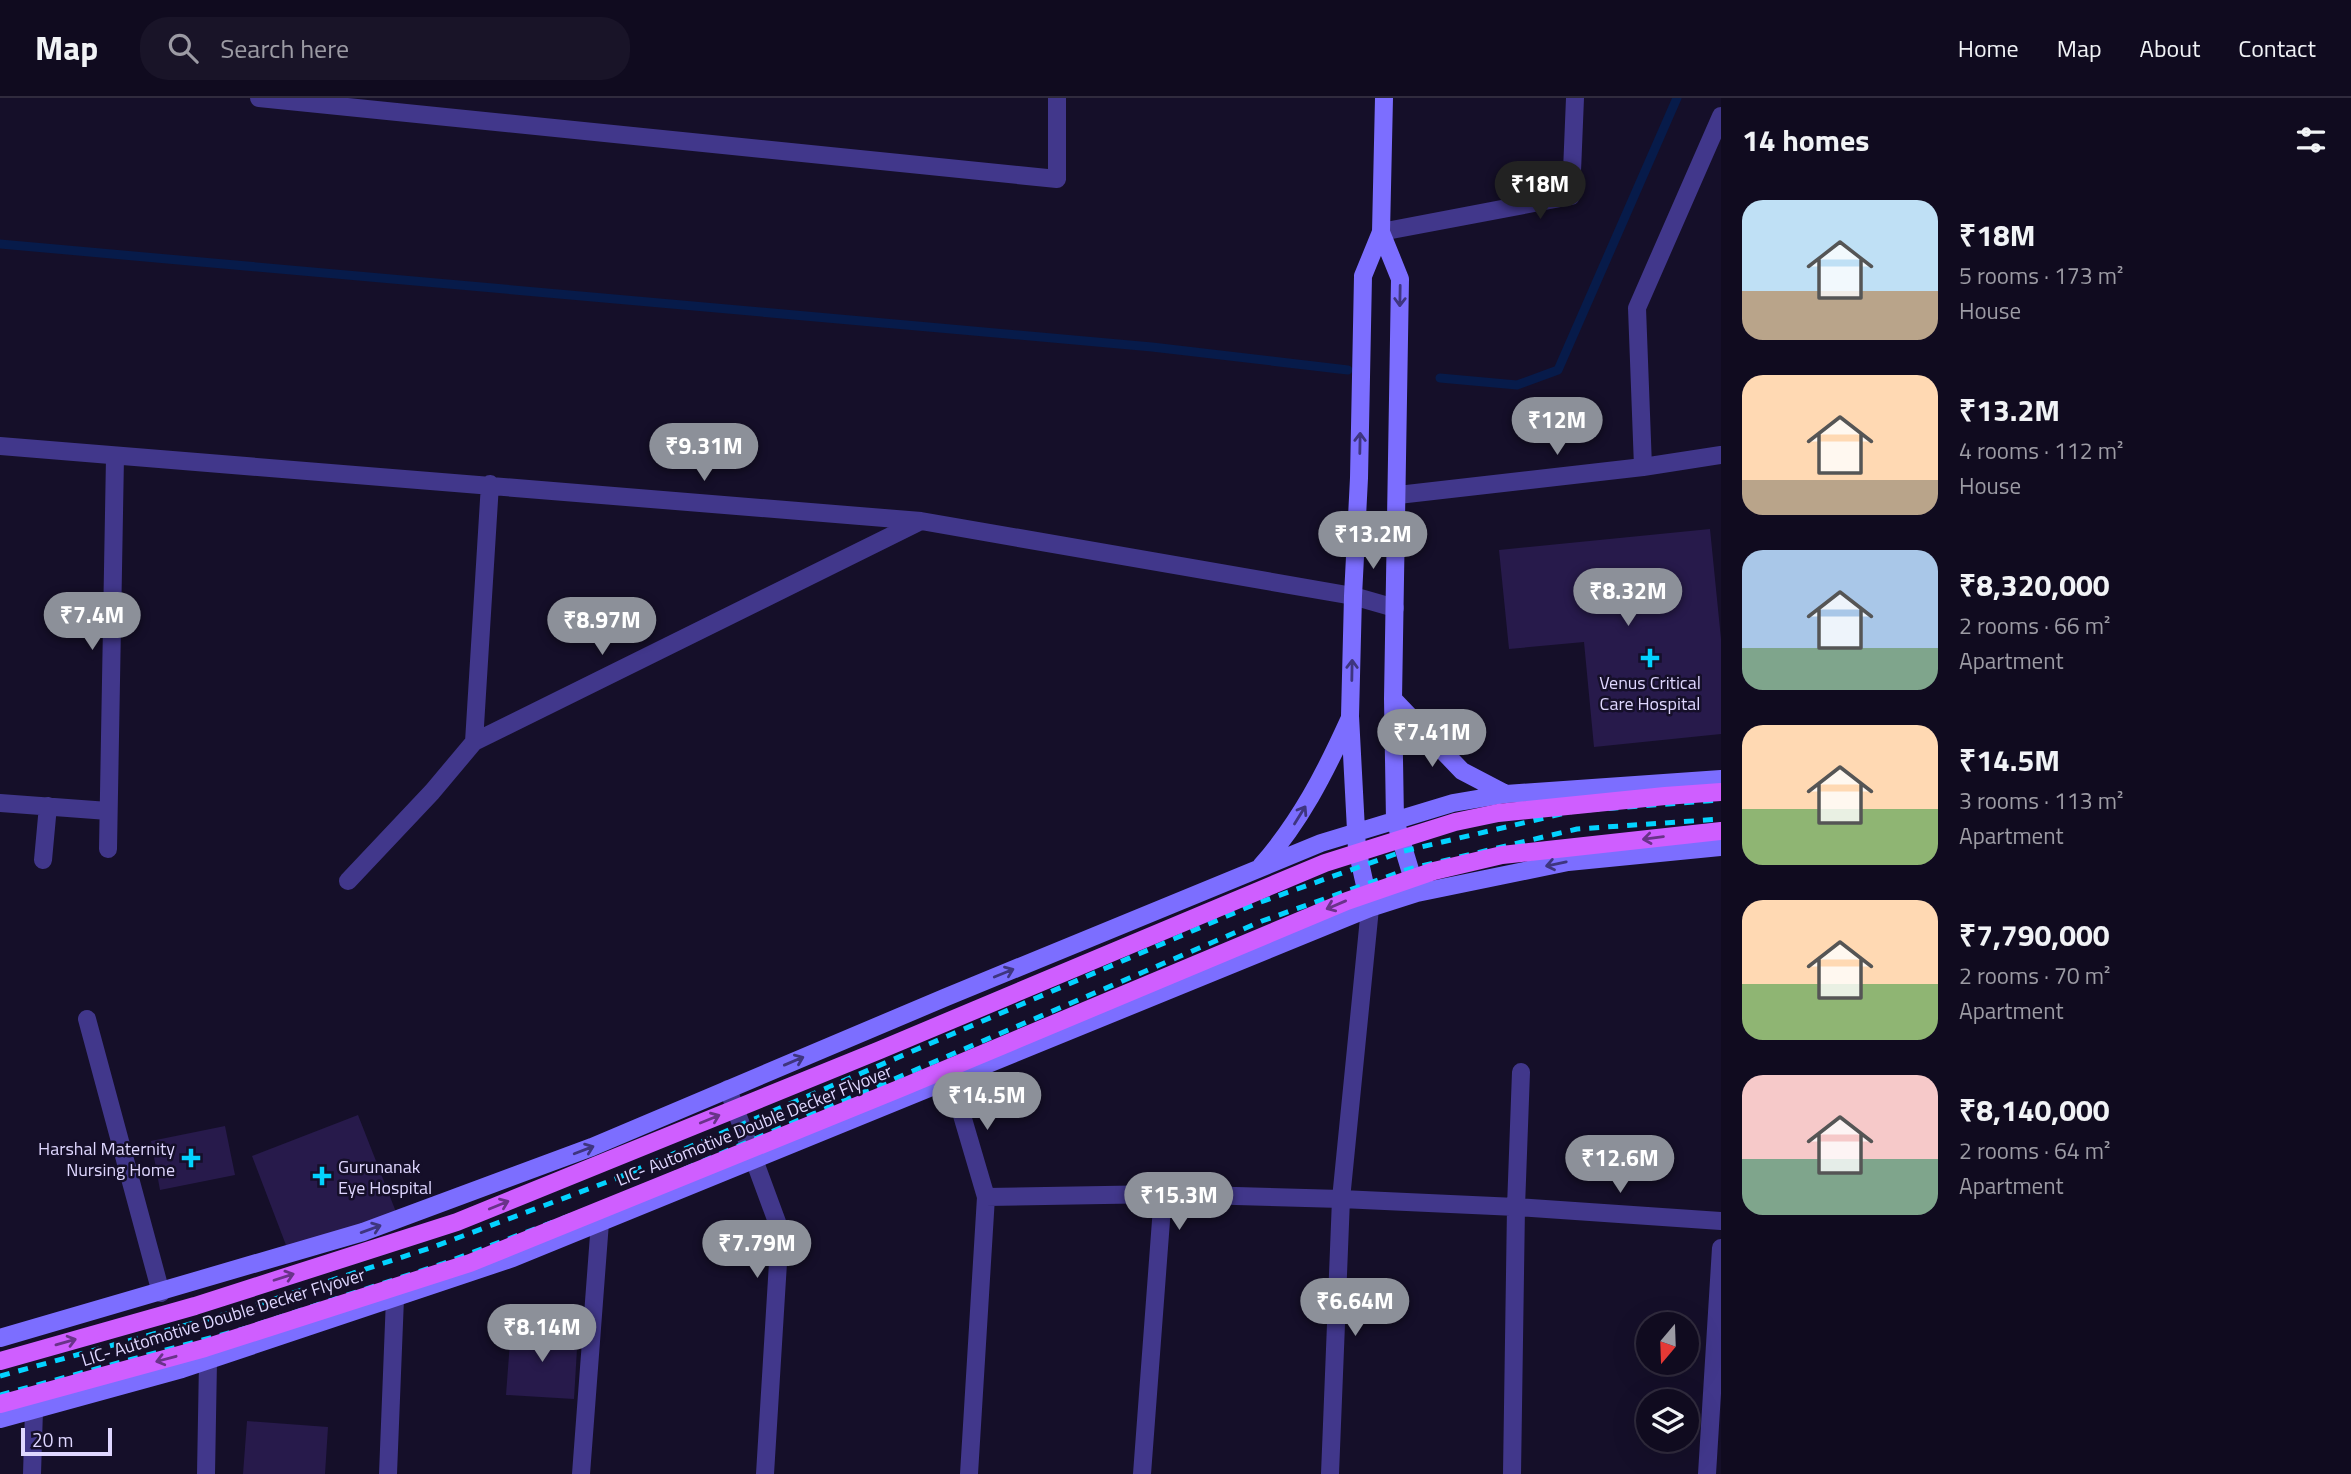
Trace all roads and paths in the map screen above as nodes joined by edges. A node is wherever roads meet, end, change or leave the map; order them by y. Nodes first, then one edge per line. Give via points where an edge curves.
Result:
1 (259, 98) edge
2 (1057, 98) edge
3 (1384, 98) edge
4 (1575, 98) edge
5 (336, 102) edge
6 (1721, 116) edge
7 (1381, 232) junction
8 (0, 446) edge
9 (1721, 455) edge
10 (115, 457) junction
11 (1643, 467) junction
12 (490, 484) junction
13 (1398, 495) junction
14 (921, 521) junction
15 (1353, 596) junction
16 (1395, 608) junction
17 (1393, 699) junction
18 (1350, 716) junction
19 (474, 742) junction
20 (1721, 779) edge
21 (1721, 792) edge
22 (1506, 794) junction
23 (0, 803) edge
24 (48, 806) junction
25 (108, 811) junction
26 (1395, 820) junction
27 (1721, 831) edge
28 (1357, 832) junction
29 (1721, 847) edge
30 (108, 849) dead end
31 (43, 860) dead end
32 (1259, 869) junction
33 (348, 881) dead end
34 (1417, 893) junction
35 (1370, 908) junction
36 (87, 1019) dead end
37 (1521, 1072) dead end
38 (951, 1079) junction
39 (728, 1089) junction
40 (755, 1159) junction
41 (1163, 1194) junction
42 (986, 1197) junction
43 (1340, 1199) junction
44 (1517, 1207) junction
45 (1721, 1221) edge
46 (600, 1222) junction
47 (1721, 1248) edge
48 (161, 1293) junction
49 (395, 1298) junction
50 (0, 1338) edge
51 (0, 1361) edge
52 (208, 1361) junction
53 (0, 1404) edge
54 (34, 1410) junction
55 (0, 1419) edge
56 (32, 1474) edge
57 (206, 1474) edge
58 (388, 1474) edge
59 (581, 1474) edge
60 (765, 1474) edge
61 (969, 1474) edge
62 (1142, 1474) edge
63 (1330, 1474) edge
64 (1512, 1474) edge
65 (1707, 1474) edge

1 - 5 street
2 - 5 street via 1057,179
3 - 7 main road
4 - 7 street via 1571,196
6 - 11 street via 1637,307
7 -> 13 main road via 1401,279
15 -> 7 main road via 1363,275
8 - 10 street
9 - 11 street
10 - 12 street
10 - 25 street
11 - 13 street
12 - 14 street
12 - 19 street
13 - 16 main road
14 - 15 street
14 - 19 street
15 - 16 street
18 -> 15 main road
16 - 17 main road
17 - 22 main road via 1462,771
17 - 26 main road
18 - 28 main road
32 -> 18 main road via 1306,806
19 - 33 street
20 - 22 main road
51 -> 21 main road, LIC- Automotive Double Decker Flyover, bridge via 195,1306 457,1222 1325,863 1498,813
22 - 26 main road
23 - 24 street
24 - 25 street
24 - 31 street
25 - 30 street
26 - 28 main road
26 - 34 main road
27 -> 53 main road, LIC- Automotive Double Decker Flyover, bridge via 1502,855 1434,871 1347,901 470,1263 205,1348
28 - 32 main road
28 - 35 main road
29 -> 34 main road via 1568,862
39 -> 32 main road
34 - 35 main road
35 - 38 main road
35 - 43 street
36 - 48 street
37 - 44 street
38 - 40 main road
38 - 42 street
39 - 40 street
48 -> 39 main road via 363,1232 592,1147
40 - 46 main road
40 - 60 street via 780,1230
41 - 42 street
41 - 43 street
41 - 62 street
42 - 61 street
43 - 44 street
43 - 63 street
44 - 45 street
44 - 64 street
46 - 49 main road via 513,1258
46 - 59 street
47 - 65 street
48 - 50 main road
49 - 52 main road
49 - 58 street
52 - 54 main road
52 - 57 street
54 - 55 main road
54 - 56 street

